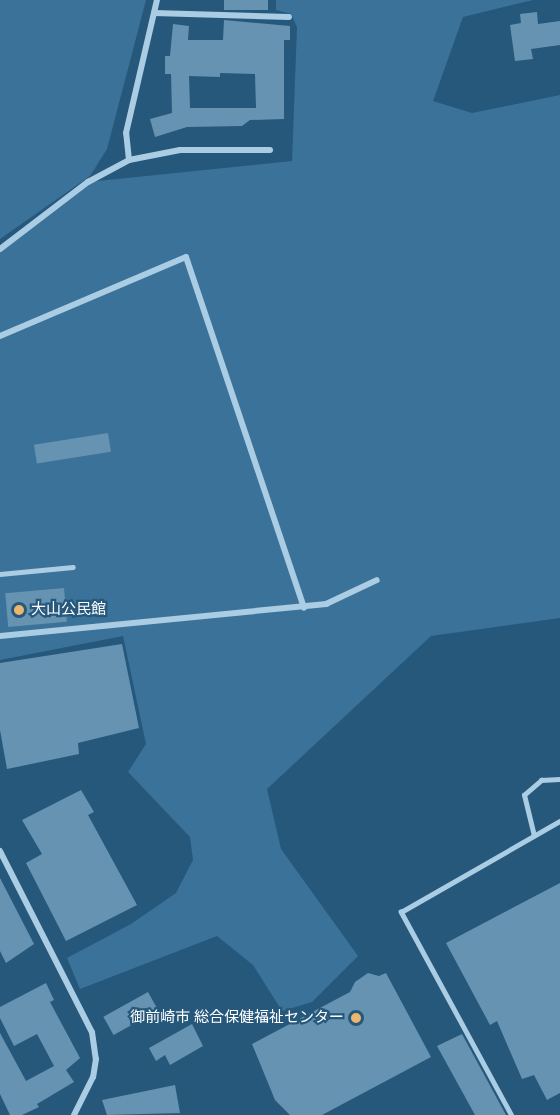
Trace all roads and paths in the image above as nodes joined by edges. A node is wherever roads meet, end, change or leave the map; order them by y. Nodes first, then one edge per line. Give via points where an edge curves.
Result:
1 (157, 0) edge
2 (154, 13) junction
3 (289, 17) dead end
4 (270, 150) dead end
5 (129, 160) junction
6 (0, 249) edge
7 (0, 336) edge
8 (73, 567) dead end
9 (0, 574) edge
10 (377, 580) dead end
11 (304, 608) junction
12 (0, 636) edge
13 (560, 779) edge
14 (560, 822) edge
15 (534, 836) junction
16 (0, 851) edge
17 (74, 1115) edge
18 (511, 1115) edge

1 - 2 street
2 - 3 street
2 - 5 street via 126,133
4 - 5 street via 180,150
5 - 6 street via 88,182
7 - 11 street via 186,257
8 - 9 lane
10 - 11 street via 326,604
11 - 12 street
13 - 15 lane via 541,780 524,795
14 - 15 lane
15 - 18 lane via 401,912
16 - 17 street via 92,1032 96,1059 93,1077

